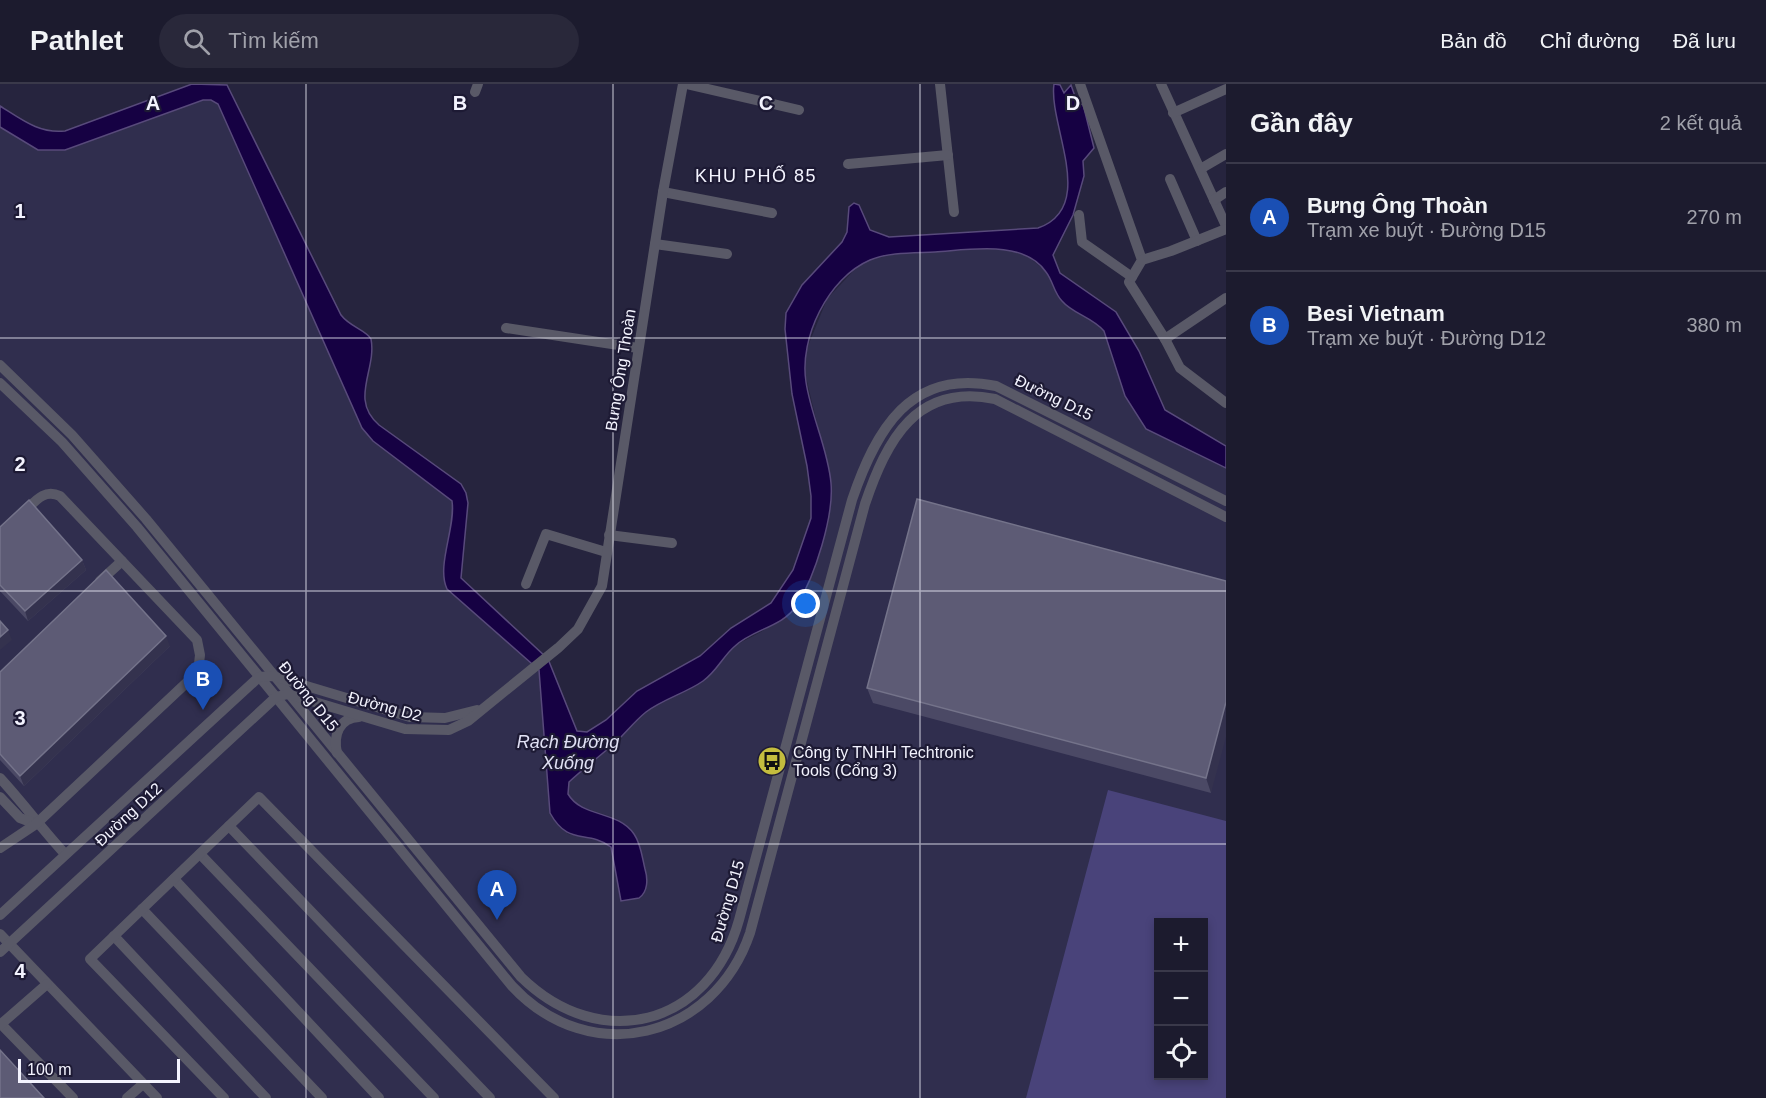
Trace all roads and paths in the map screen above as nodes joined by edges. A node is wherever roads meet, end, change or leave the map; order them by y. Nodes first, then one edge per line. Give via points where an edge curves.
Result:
1 (685, 84) edge
2 (940, 84) edge
3 (1080, 84) edge
4 (1161, 84) edge
5 (1226, 89) edge
6 (799, 110) dead end
7 (1173, 113) junction
8 (1226, 154) edge
9 (948, 155) junction
10 (848, 164) dead end
11 (1202, 168) junction
12 (1170, 179) dead end
13 (663, 192) junction
14 (1226, 192) edge
15 (1214, 200) junction
16 (954, 212) dead end
17 (772, 213) dead end
18 (1079, 215) dead end
19 (1226, 227) edge
20 (1197, 241) junction
21 (655, 244) junction
22 (727, 254) dead end
23 (1142, 260) junction
24 (1132, 276) junction
25 (1225, 301) edge
26 (506, 328) dead end
27 (1165, 339) junction
28 (638, 348) junction
29 (0, 365) edge
30 (0, 383) edge
31 (1226, 403) edge
32 (1226, 501) edge
33 (1226, 517) edge
34 (18, 518) edge
35 (609, 535) junction
36 (672, 543) dead end
37 (606, 552) junction
38 (122, 561) junction
39 (526, 584) dead end
40 (89, 592) edge
41 (273, 676) junction
42 (259, 677) junction
43 (508, 690) joint
44 (288, 694) junction
45 (276, 697) junction
46 (483, 708) junction
47 (367, 718) junction
48 (337, 753) junction
49 (0, 778) edge
50 (0, 797) edge
51 (770, 804) junction
52 (782, 807) junction
53 (36, 824) junction
54 (230, 826) junction
55 (0, 848) edge
56 (65, 854) junction
57 (200, 854) junction
58 (174, 879) junction
59 (142, 909) junction
60 (0, 915) edge
61 (0, 934) edge
62 (114, 936) junction
63 (9, 944) junction
64 (0, 952) edge
65 (47, 984) junction
66 (0, 1025) edge
67 (143, 1084) junction
68 (74, 1098) edge
69 (127, 1098) edge
70 (156, 1098) edge
71 (224, 1098) edge
72 (266, 1098) edge
73 (322, 1098) edge
74 (380, 1098) edge
75 (434, 1098) edge
76 (490, 1098) edge
77 (554, 1098) edge

1 - 6 street
1 - 13 street, Bưng Ông Thoàn
2 - 9 street
3 - 23 street
4 - 7 street
5 - 7 street
7 - 11 street
8 - 11 street
9 - 10 street
9 - 16 street
11 - 15 street
12 - 20 street
13 - 17 street
13 - 21 street, Bưng Ông Thoàn
14 - 15 street
15 - 19 street
18 - 24 street via 1082,242
19 - 20 street
20 - 23 street
21 - 22 street
21 - 28 street, Bưng Ông Thoàn
23 - 24 street
24 - 27 street via 1129,282
25 - 27 street
26 - 28 street
27 - 31 street via 1180,368
28 - 35 street, Bưng Ông Thoàn
29 - 41 street, Đường D15 via 101,466
30 - 42 street, Đường D15 via 94,477
32 - 51 street, Đường D15 via 996,386 952,383 914,398 888,422 861,474
33 - 52 street, Đường D15 via 995,399 967,396 923,409 910,418 891,442 867,496
34 - 38 street via 44,494 60,496
35 - 36 street
35 - 37 street, Bưng Ông Thoàn
37 - 39 street via 546,534
37 - 43 street, Bưng Ông Thoàn via 602,586 578,629
38 - 40 street
38 - 53 street via 197,640 198,672
41 - 42 street
41 - 44 street, Đường D15
41 - 46 street, Đường D2 via 423,719 456,717
42 - 45 street, Đường D15
42 - 56 street, Đường D12
43 - 46 street, Đường D2
44 - 45 street
44 - 47 street, Đường D2
44 - 48 street, Đường D15
45 - 52 street, Đường D15 via 517,992 544,1014 586,1031 614,1035 659,1028 685,1016 720,988 738,963 750,933
45 - 63 street, Đường D12
46 - 47 street, Đường D2 via 458,727 437,732 405,729
47 - 48 street via 354,717 343,722 336,734
48 - 51 street, Đường D15 via 521,977 561,1008 603,1020 630,1021 672,1008 699,991 719,968 735,937
49 - 53 street via 28,808
50 - 53 street via 20,819
51 - 52 street
53 - 55 street
53 - 56 street
54 - 57 street
54 - 76 street
54 - 77 street via 260,797
56 - 60 street, Đường D12
57 - 58 street
57 - 75 street
58 - 59 street
58 - 74 street
59 - 62 street
59 - 73 street
61 - 63 street
62 - 71 street via 90,959
62 - 72 street
63 - 64 street, Đường D12
63 - 65 street
65 - 66 street
65 - 67 street
66 - 68 street
67 - 69 street
67 - 70 street

